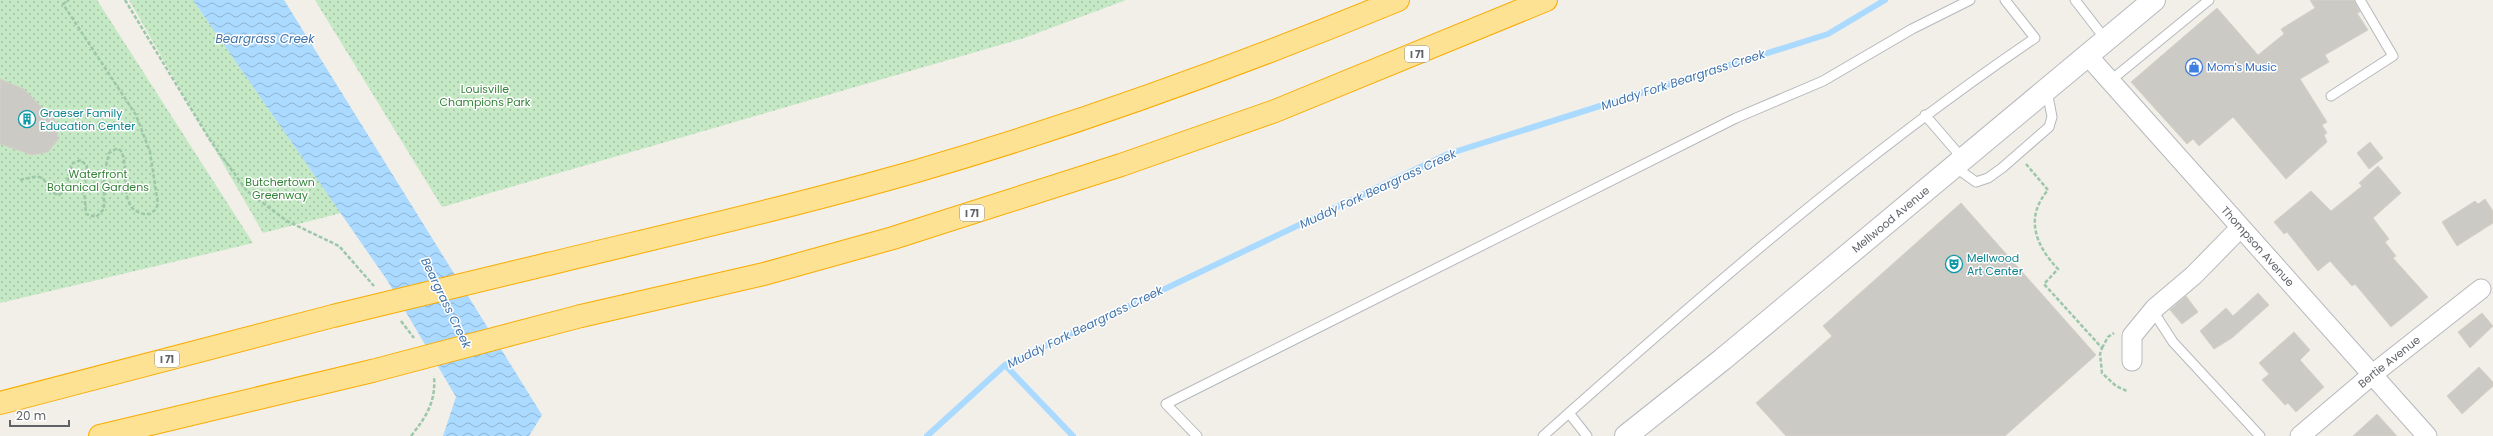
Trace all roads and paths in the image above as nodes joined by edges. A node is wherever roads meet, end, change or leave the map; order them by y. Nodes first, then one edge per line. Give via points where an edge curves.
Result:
1 (68, 0) edge
2 (125, 0) edge
3 (1398, 0) edge
4 (1546, 0) edge
5 (1970, 0) edge
6 (2005, 0) edge
7 (2074, 0) edge
8 (2209, 0) edge
9 (2360, 0) edge
10 (2147, 2) edge
11 (2106, 40) junction
12 (2088, 56) junction
13 (2110, 81) junction
14 (2047, 91) junction
15 (2331, 96) dead end
16 (1925, 115) junction
17 (1959, 163) junction
18 (2026, 164) dead end
19 (20, 180) dead end
20 (2240, 228) junction
21 (2481, 289) dead end
22 (379, 292) dead end
23 (2153, 311) junction
24 (398, 317) dead end
25 (417, 342) dead end
26 (2132, 361) dead end
27 (434, 373) dead end
28 (2373, 374) junction
29 (2127, 391) dead end
30 (0, 403) edge
31 (1569, 413) junction
32 (100, 436) edge
33 (411, 436) edge
34 (1197, 436) edge
35 (1543, 436) edge
36 (1586, 436) edge
37 (1626, 436) edge
38 (2260, 436) edge
39 (2300, 436) edge
40 (2427, 436) edge

1 - 19 path via 63,4 130,104 147,139 158,204 156,210 150,214 138,213 128,199 123,153 116,149 109,153 104,175 104,209 96,217 86,214 84,189 87,166 82,160 73,163 68,176 67,190 59,195 50,192 47,182 42,178 36,176
2 - 22 path via 210,140 247,191 287,221 339,246
3 - 30 highway, I 71, bridge via 1201,78 1085,118 919,170 807,202 333,316
4 - 32 highway, I 71, bridge via 1275,111 1121,165 893,238 764,274 581,316 372,371
5 - 34 lane via 1912,29 1823,81 1729,121 1166,404
6 - 16 lane via 2035,38
7 - 11 lane
8 - 13 lane
9 - 15 lane via 2393,56
10 - 11 street, Mellwood Avenue
11 - 12 street, Mellwood Avenue
12 - 13 street, Thompson Avenue
12 - 14 street, Mellwood Avenue
13 - 20 street, Thompson Avenue
14 - 17 street, Mellwood Avenue
14 - 17 lane via 2052,117 2049,127 2002,168 1988,178 1976,182
16 - 17 lane
16 - 31 lane via 1723,280
17 - 37 street, Mellwood Avenue
18 - 29 path via 2048,190 2038,206 2035,217 2036,232 2043,252 2058,269 2044,284 2102,348 2102,373 2116,386
20 - 23 street via 2194,275
20 - 28 street, Thompson Avenue
21 - 28 street, Bertie Avenue
23 - 26 street via 2132,336
23 - 38 lane via 2173,342
24 - 25 path
27 - 33 path via 435,393 424,420
28 - 39 street, Bertie Avenue
28 - 40 street, Thompson Avenue
31 - 35 lane
31 - 36 lane

